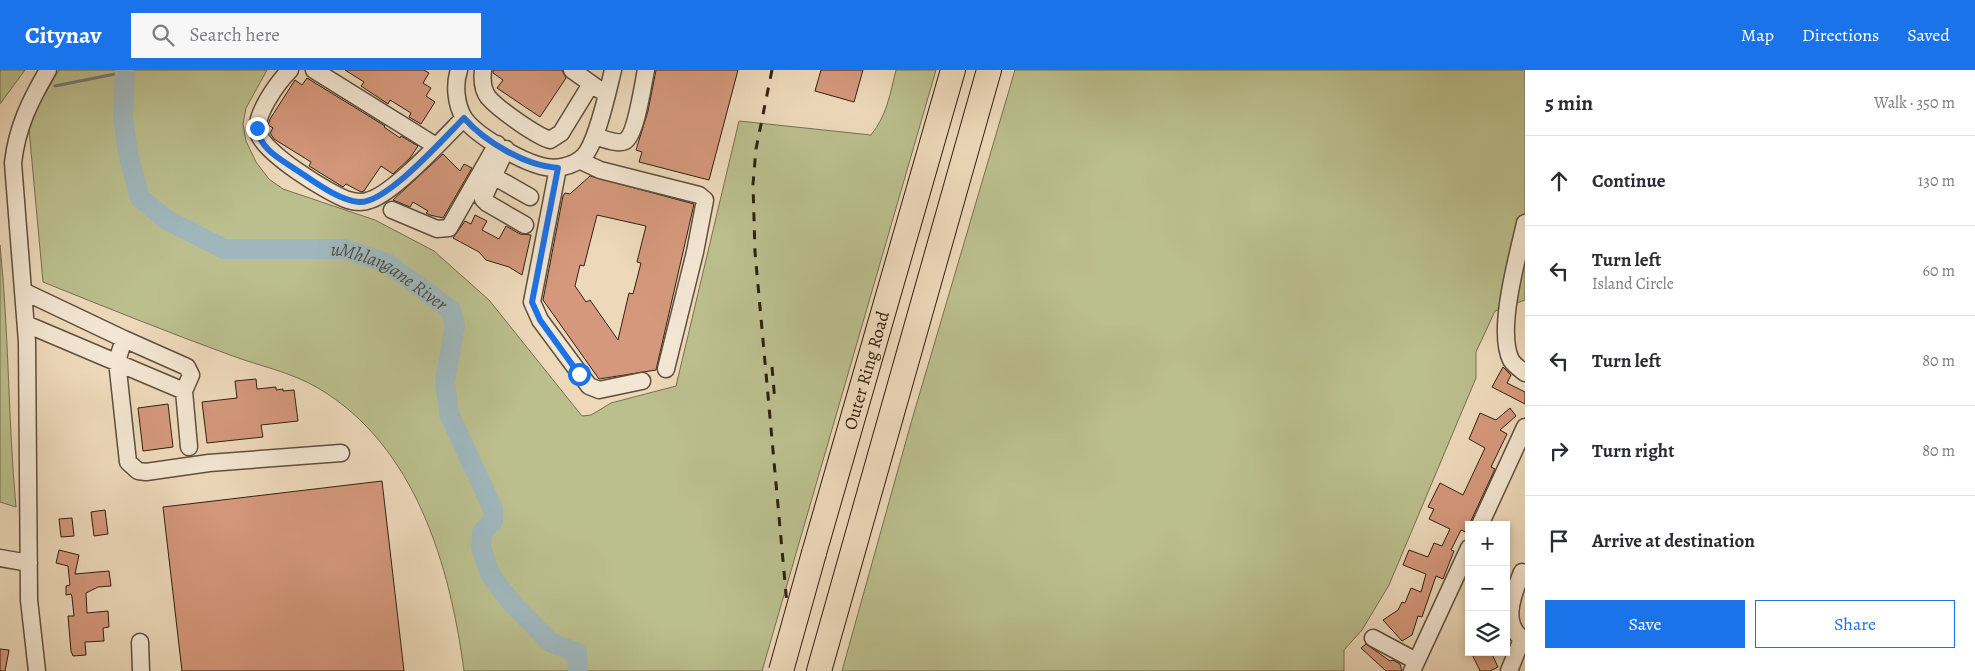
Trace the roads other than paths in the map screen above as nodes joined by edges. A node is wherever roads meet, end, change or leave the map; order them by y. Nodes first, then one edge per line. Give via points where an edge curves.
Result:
1 (48, 70) edge
2 (314, 70) edge
3 (459, 70) edge
4 (483, 70) edge
5 (572, 70) edge
6 (613, 70) edge
7 (646, 70) edge
8 (953, 70) edge
9 (989, 70) edge
10 (285, 76) edge
11 (591, 84) junction
12 (607, 94) junction
13 (464, 118) junction
14 (594, 136) junction
15 (436, 146) junction
16 (501, 146) junction
17 (579, 160) junction
18 (558, 168) junction
19 (493, 176) junction
20 (530, 197) dead end
21 (392, 210) dead end
22 (1525, 223) edge
23 (524, 225) dead end
24 (23, 291) junction
25 (81, 318) junction
26 (26, 324) junction
27 (124, 339) junction
28 (71, 342) junction
29 (117, 361) junction
30 (666, 369) dead end
31 (1524, 373) edge
32 (642, 381) dead end
33 (184, 391) junction
34 (1525, 427) edge
35 (189, 447) dead end
36 (341, 452) dead end
37 (1482, 521) edge
38 (1465, 557) edge
39 (0, 558) edge
40 (29, 563) junction
41 (1522, 572) dead end
42 (1373, 638) dead end
43 (1523, 639) edge
44 (140, 642) dead end
45 (1414, 666) edge
46 (37, 671) edge
47 (141, 671) edge
48 (781, 671) edge
49 (819, 671) edge
50 (1509, 671) edge

1 - 24 street via 16,137 13,163
2 - 15 street
3 - 13 street via 456,93
4 - 11 street via 482,80 488,97 550,140 561,133
5 - 11 street
6 - 12 street
7 - 14 street via 628,138 620,142
8 - 48 highway, Outer Ring Road, bridge
9 - 49 highway, Outer Ring Road
10 - 15 street via 260,113 257,128 261,141 303,174 347,200 366,202 380,196
11 - 12 street
12 - 14 street
13 - 15 street
13 - 16 street
14 - 17 street via 587,152
16 - 18 street via 541,166
16 - 19 street
16 - 21 street via 449,228 437,229
17 - 18 street
17 - 30 street via 600,170 699,195 704,200 695,252
18 - 32 street via 534,286 533,307 589,386 599,390
19 - 20 street
19 - 23 street via 485,201
22 - 31 street via 1506,312 1511,360
24 - 25 street
24 - 26 street
25 - 27 street
25 - 28 street
26 - 28 street
26 - 40 street
27 - 29 street
27 - 33 street via 187,367 191,375
28 - 29 street
29 - 33 street via 135,372
29 - 36 street via 128,462 138,471
33 - 35 street
34 - 37 street
38 - 45 street
39 - 40 street
40 - 46 street via 29,600
41 - 43 street via 1510,603 1510,617 1513,627
42 - 45 street
43 - 50 street
44 - 47 street

